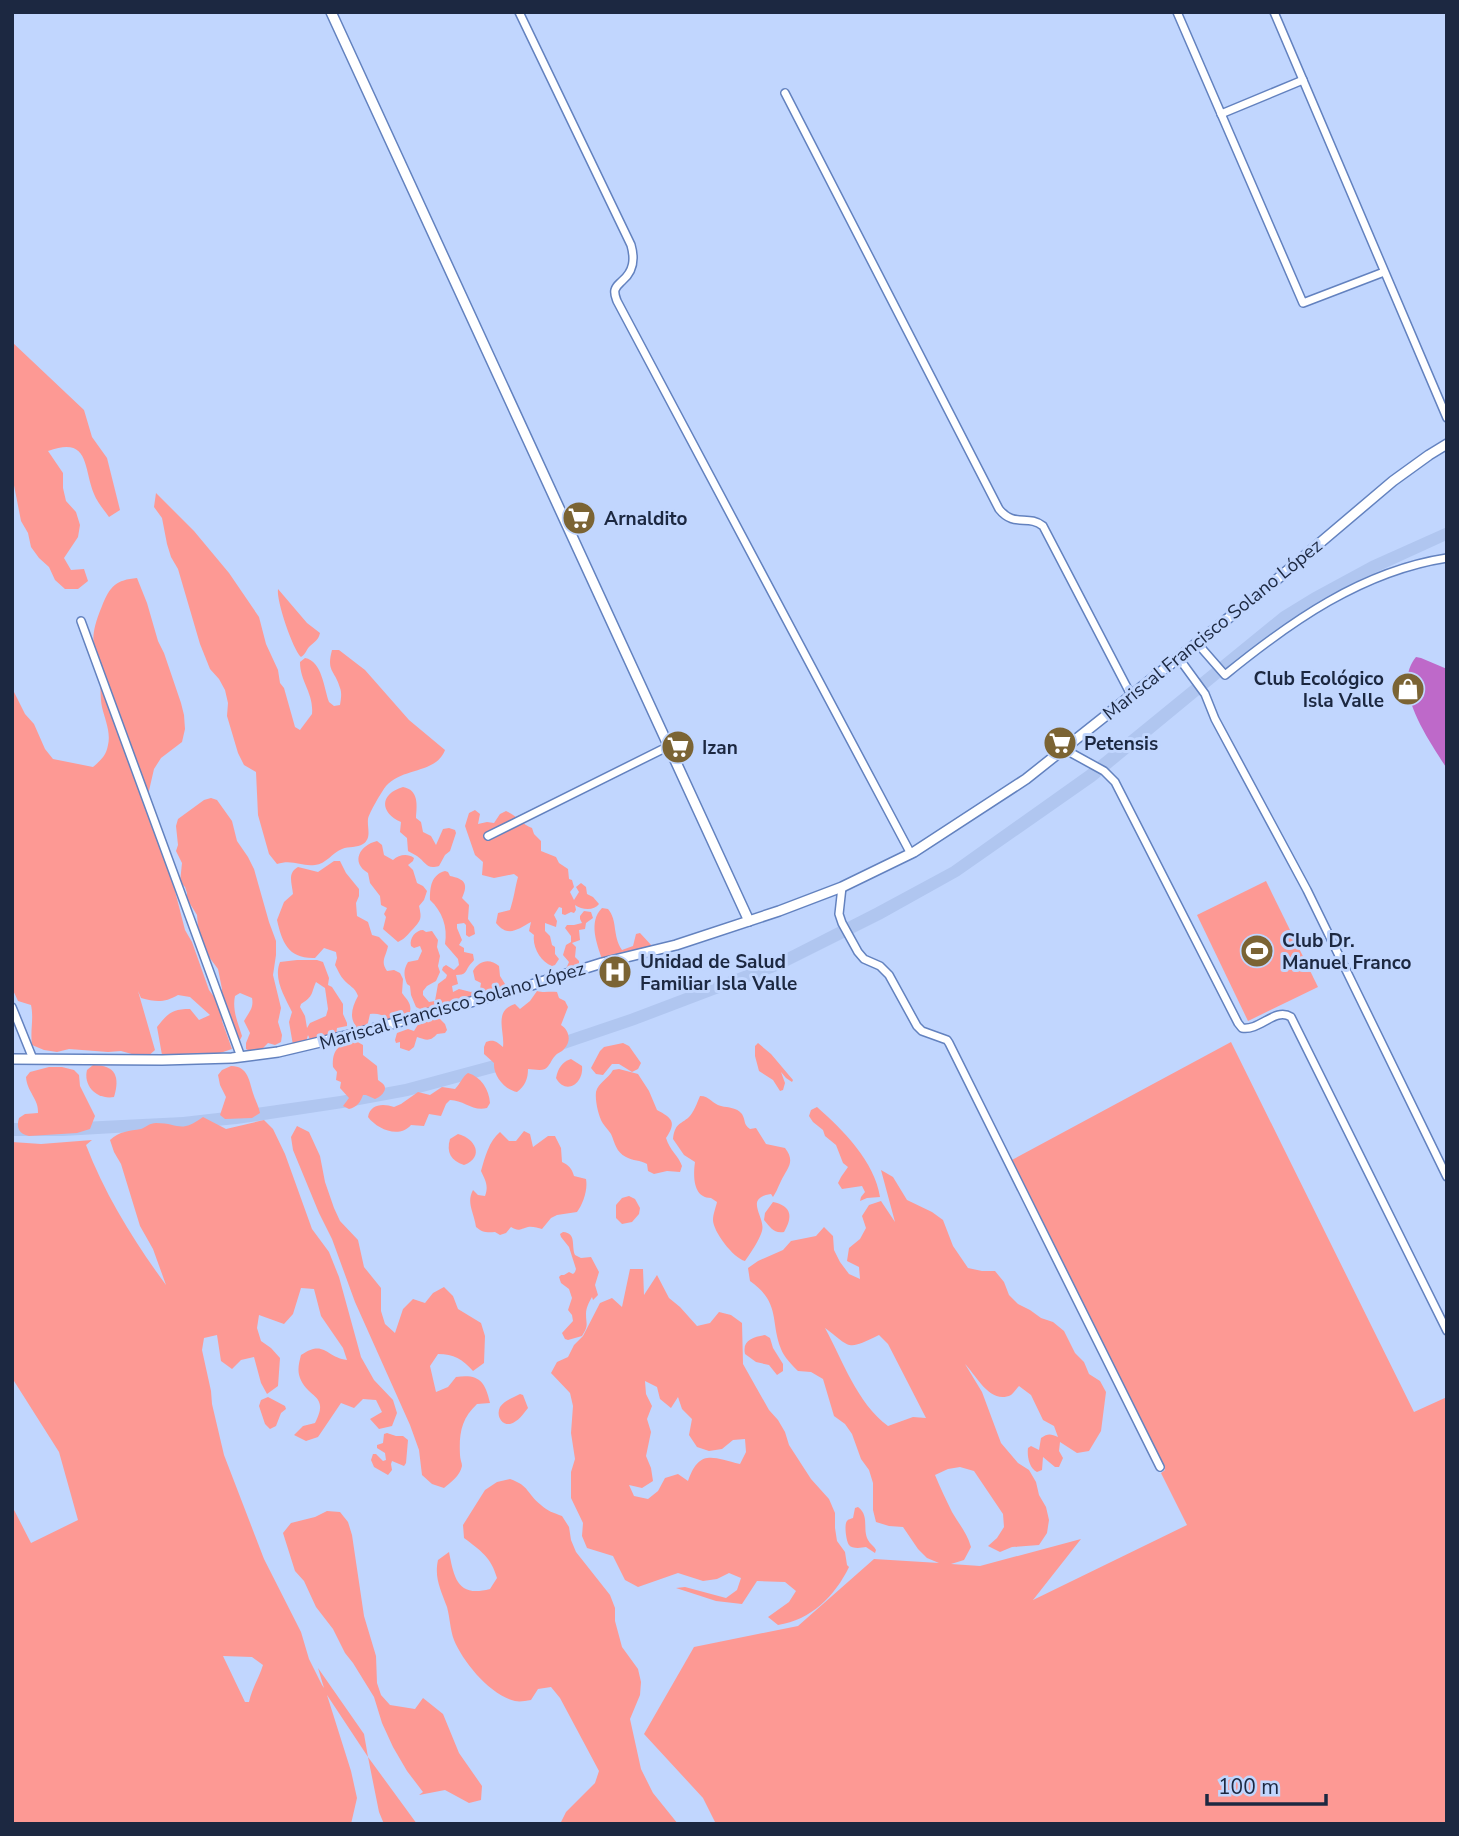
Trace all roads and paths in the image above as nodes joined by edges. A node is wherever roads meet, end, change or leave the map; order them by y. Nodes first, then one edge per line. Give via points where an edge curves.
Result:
1 (331, 12) edge
2 (519, 12) edge
3 (1177, 12) edge
4 (1274, 12) edge
5 (1303, 80) junction
6 (786, 93) dead end
7 (1221, 114) junction
8 (1384, 272) junction
9 (1447, 418) edge
10 (1447, 444) edge
11 (1447, 558) edge
12 (81, 621) dead end
13 (1197, 643) junction
14 (1178, 657) junction
15 (1131, 695) junction
16 (667, 747) junction
17 (1064, 749) junction
18 (488, 836) dead end
19 (911, 854) junction
20 (842, 887) junction
21 (748, 921) junction
22 (12, 1007) edge
23 (241, 1057) junction
24 (12, 1059) edge
25 (33, 1059) junction
26 (1447, 1177) edge
27 (1447, 1331) edge
28 (1160, 1467) dead end

1 - 16 street
2 - 19 street via 631,245 632,270 616,287 617,301
3 - 7 street
4 - 5 street
5 - 7 street
5 - 8 street
6 - 15 street via 999,509 1012,520 1043,526
7 - 8 street via 1303,303
8 - 9 street
10 - 13 street, Mariscal Francisco Solano López via 1394,481
11 - 13 street via 1421,562 1324,603 1267,640 1225,675
12 - 23 street
13 - 14 street, Mariscal Francisco Solano López
14 - 15 street, Mariscal Francisco Solano López
14 - 26 street via 1205,694 1214,719 1307,890
15 - 17 street, Mariscal Francisco Solano López
16 - 18 street
16 - 21 street
17 - 19 street, Mariscal Francisco Solano López
17 - 27 street via 1112,778 1242,1028 1250,1029 1283,1013 1294,1021
19 - 20 street, Mariscal Francisco Solano López
20 - 21 street, Mariscal Francisco Solano López
20 - 28 street via 840,918 858,952 889,975 917,1026 949,1043
21 - 23 street, Mariscal Francisco Solano López via 358,1033
22 - 25 street
23 - 25 street, Mariscal Francisco Solano López
24 - 25 street, Mariscal Francisco Solano López

